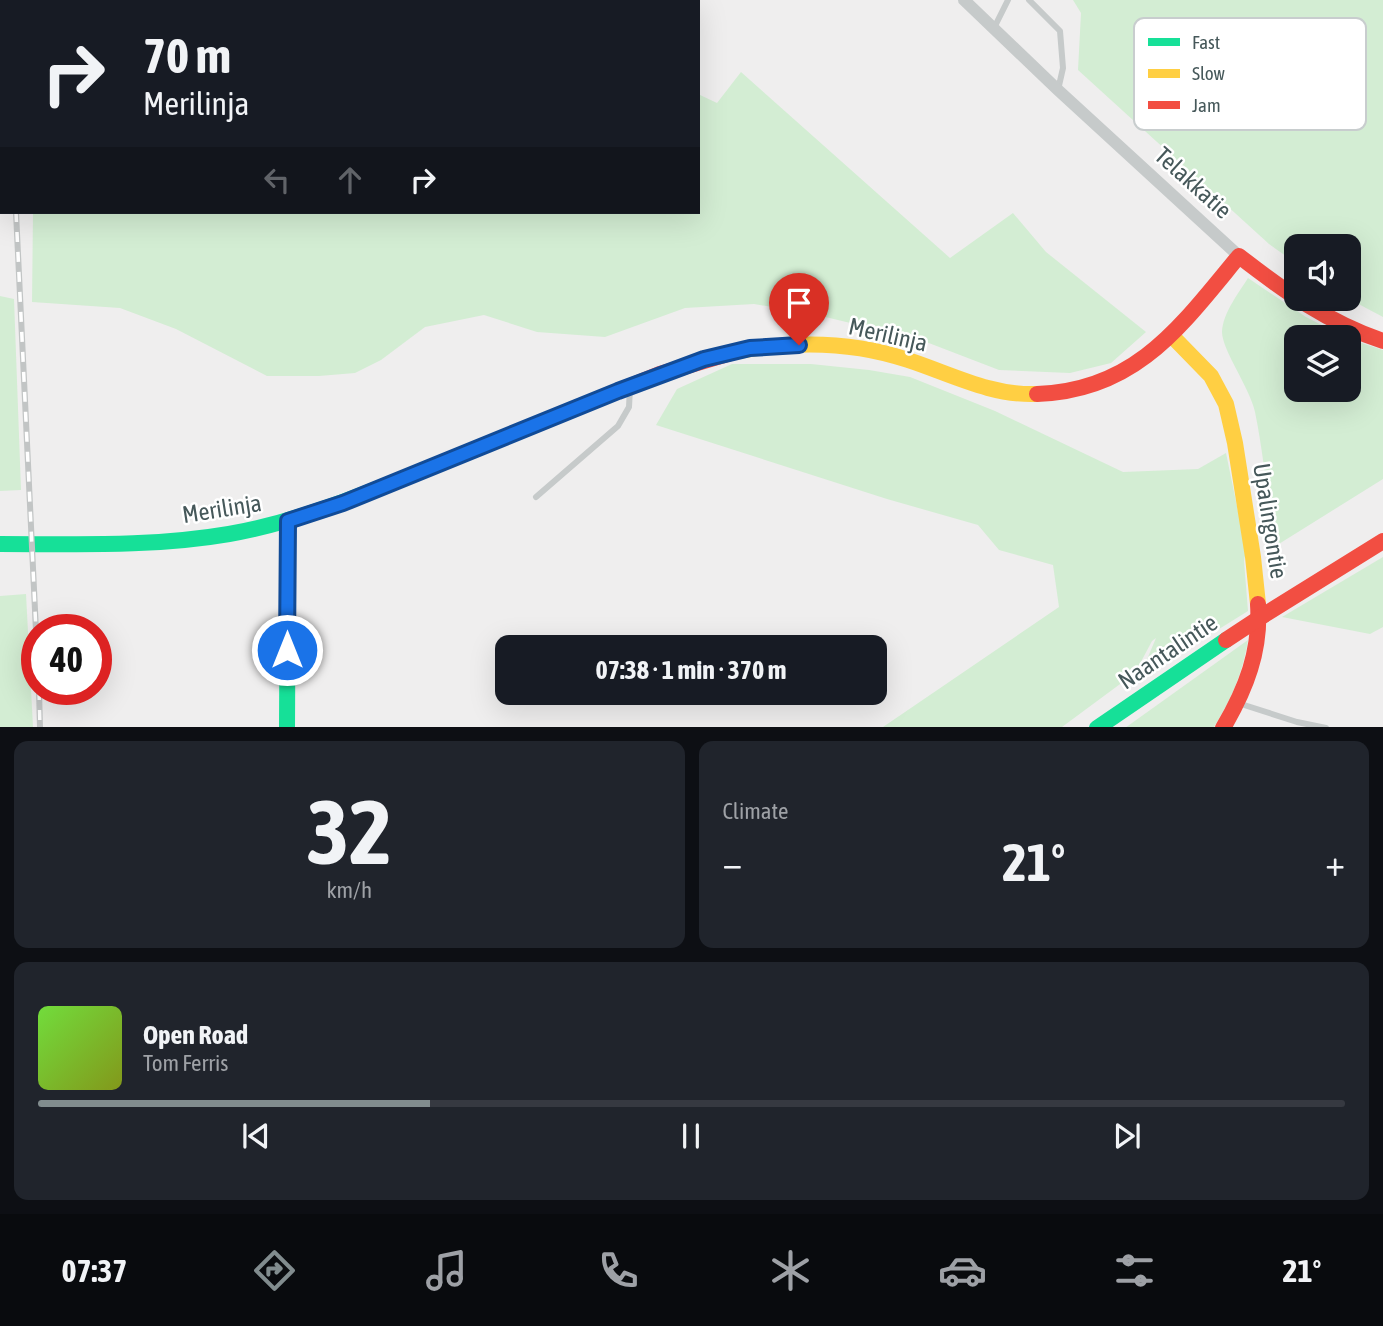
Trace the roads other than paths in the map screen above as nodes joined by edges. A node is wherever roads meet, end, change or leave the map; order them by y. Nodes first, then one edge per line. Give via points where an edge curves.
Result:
1 (964, 0) edge
2 (1008, 0) edge
3 (1030, 0) edge
4 (1038, 4) edge
5 (994, 28) junction
6 (1058, 90) junction
7 (1239, 256) junction
8 (1172, 336) junction
9 (1383, 341) edge
10 (630, 386) junction
11 (536, 497) dead end
12 (288, 521) junction
13 (0, 544) edge
14 (1379, 544) edge
15 (1239, 703) junction
16 (287, 727) edge
17 (1097, 727) edge
18 (1223, 727) edge
19 (1326, 727) edge

1 - 5 street, Telakkatie
2 - 5 lane
3 - 4 lane
4 - 6 lane via 1060,31 1063,68
5 - 6 street, Telakkatie
6 - 7 street, Telakkatie
7 - 8 street, Merilinja
7 - 9 street, Telakkatie via 1310,309
8 - 10 street, Merilinja via 1111,378 1042,395 986,388 883,352 825,345 727,353
8 - 15 street, Upalingontie via 1215,381 1233,435 1260,604 1256,650
10 - 11 lane via 629,407 618,426
10 - 12 street, Merilinja
12 - 13 street, Merilinja via 193,539
12 - 16 street
14 - 17 street, Naantalintie, bridge
15 - 18 street, Upalingontie
15 - 19 lane

